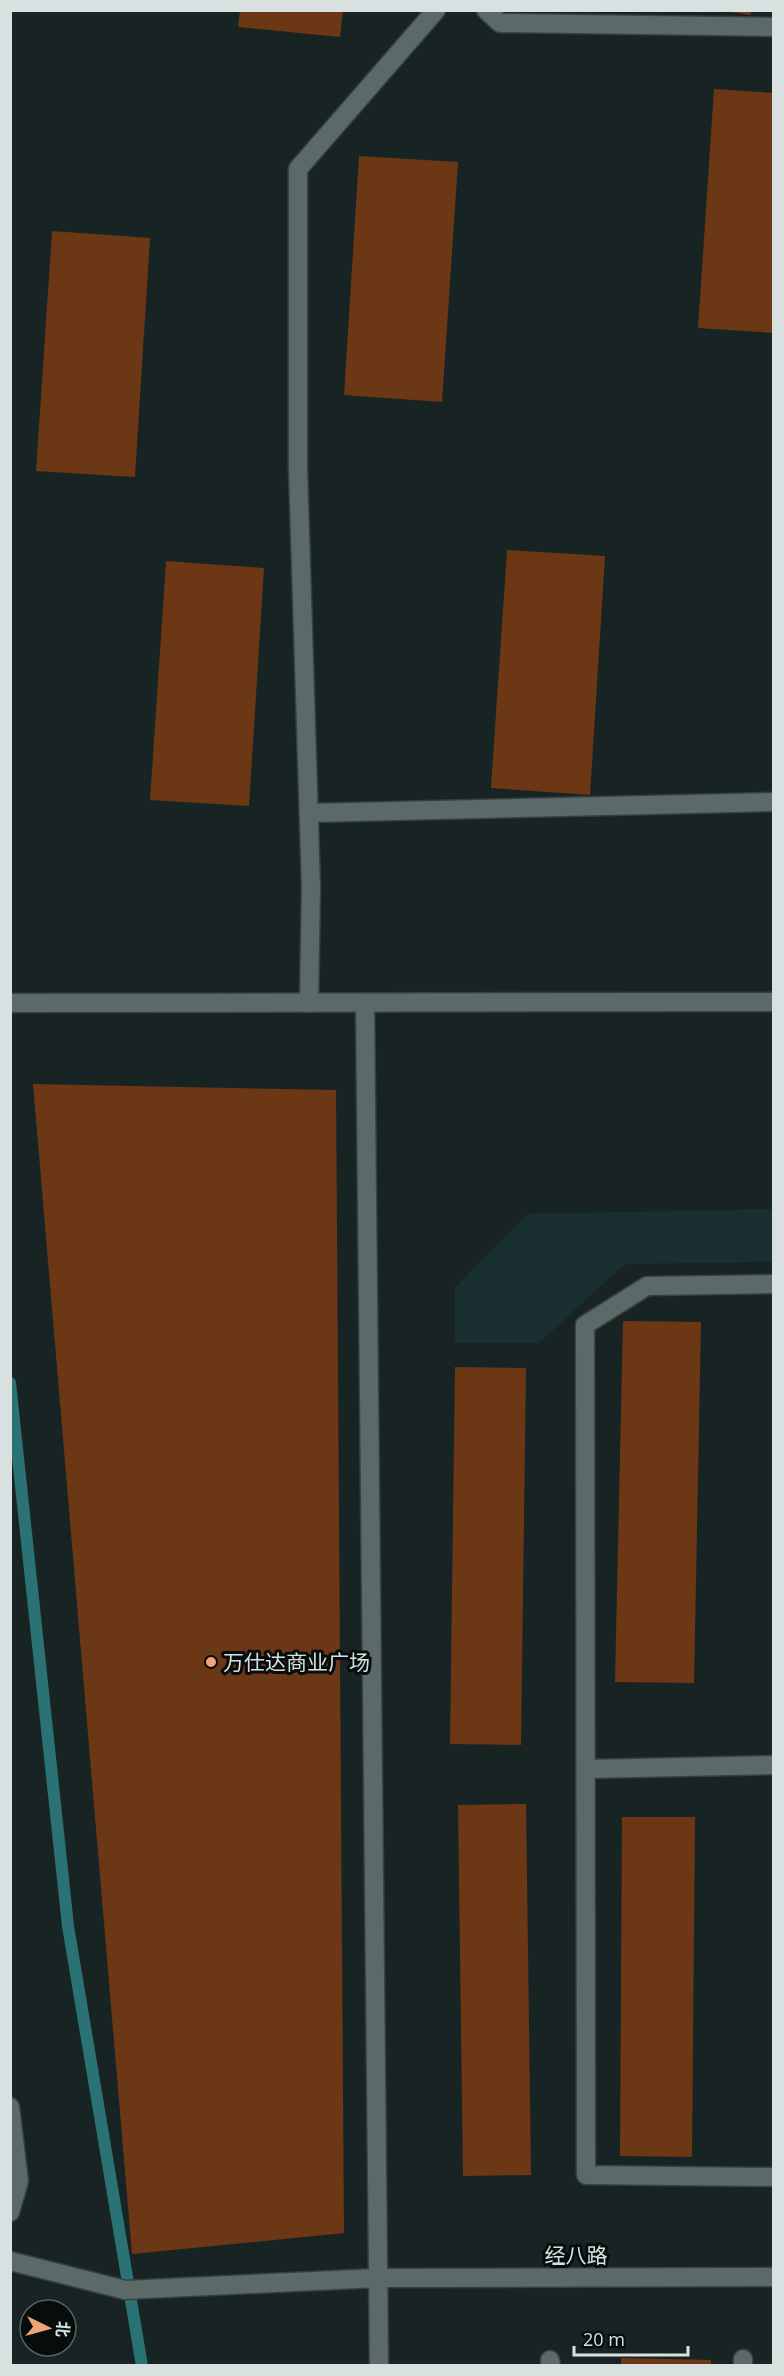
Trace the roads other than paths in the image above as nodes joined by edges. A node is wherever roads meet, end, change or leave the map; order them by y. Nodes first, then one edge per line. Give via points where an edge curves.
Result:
1 (436, 10) edge
2 (486, 10) edge
3 (774, 27) edge
4 (774, 802) edge
5 (310, 813) junction
6 (774, 1002) edge
7 (10, 1003) edge
8 (309, 1003) junction
9 (364, 1003) junction
10 (774, 1284) edge
11 (774, 1765) edge
12 (586, 1769) junction
13 (10, 2107) edge
14 (774, 2177) edge
15 (10, 2212) edge
16 (10, 2261) edge
17 (774, 2277) edge
18 (378, 2278) junction
19 (379, 2366) edge

1 - 5 street via 298,169 298,469
2 - 3 street via 500,23
4 - 5 street
5 - 8 street
6 - 9 street
7 - 8 street
8 - 9 street
9 - 18 street
10 - 12 street via 647,1286 585,1325
11 - 12 street
12 - 14 street via 586,2175
13 - 15 street via 20,2181
16 - 18 street, 经八路 via 124,2290
17 - 18 street, 经八路
18 - 19 street

